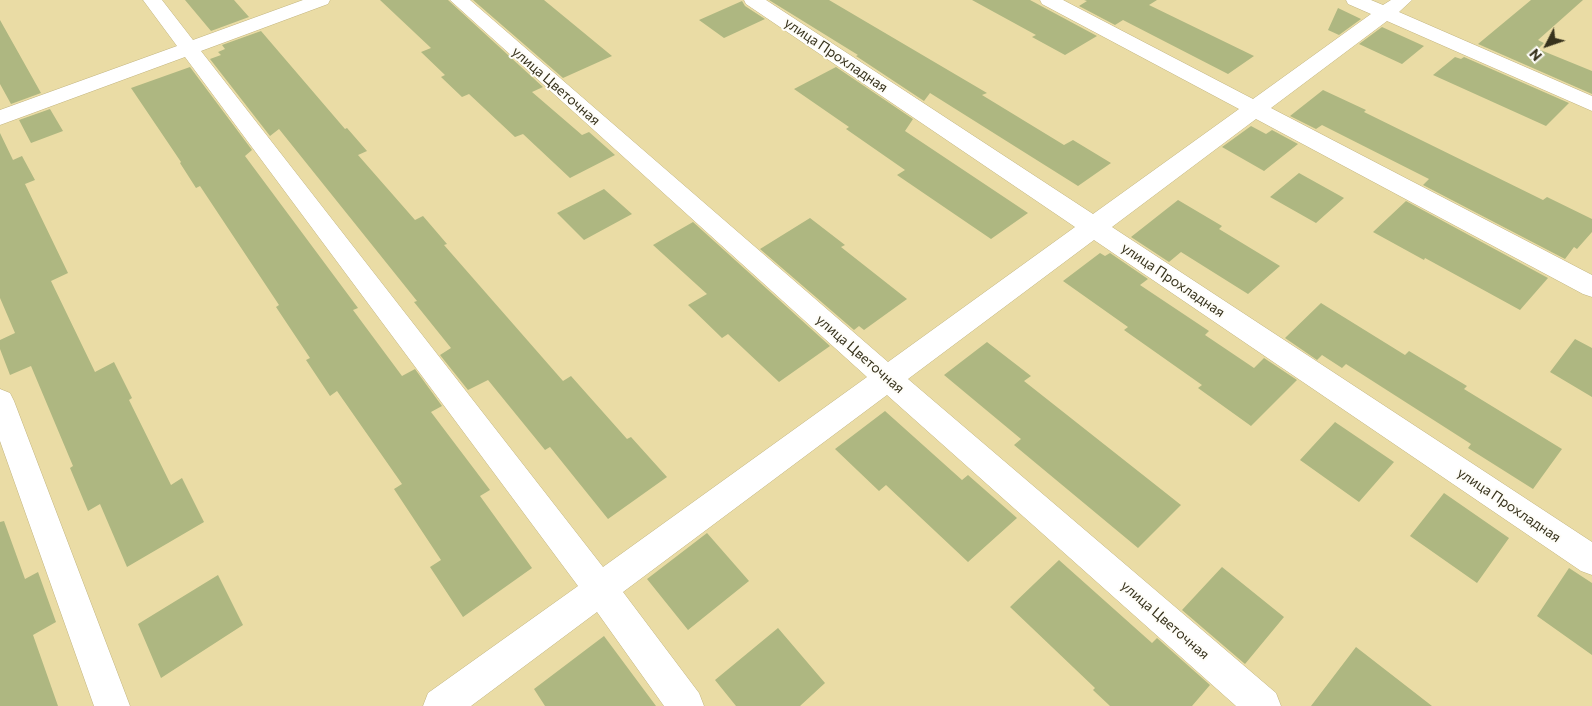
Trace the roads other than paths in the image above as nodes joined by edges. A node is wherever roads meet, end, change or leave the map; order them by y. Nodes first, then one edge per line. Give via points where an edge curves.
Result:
1 (152, 0) edge
2 (321, 0) edge
3 (459, 0) edge
4 (753, 0) edge
5 (1049, 0) edge
6 (1355, 0) edge
7 (1394, 7) edge
8 (189, 48) junction
9 (1592, 104) edge
10 (1256, 108) junction
11 (0, 118) edge
12 (1094, 227) junction
13 (1592, 286) edge
14 (888, 378) junction
15 (0, 400) edge
16 (1592, 560) edge
17 (600, 589) junction
18 (112, 706) edge
19 (441, 706) edge
20 (686, 706) edge
21 (1263, 706) edge

1 - 8 street
2 - 8 street
3 - 14 street, улица Цветочная
4 - 12 street, улица Прохладная
5 - 10 street
6 - 7 street
7 - 9 street
7 - 10 street
8 - 11 street
8 - 17 street
10 - 12 street
10 - 13 street
12 - 14 street
12 - 16 street, улица Прохладная
14 - 17 street
14 - 21 street, улица Цветочная
15 - 18 street
17 - 19 street
17 - 20 street

